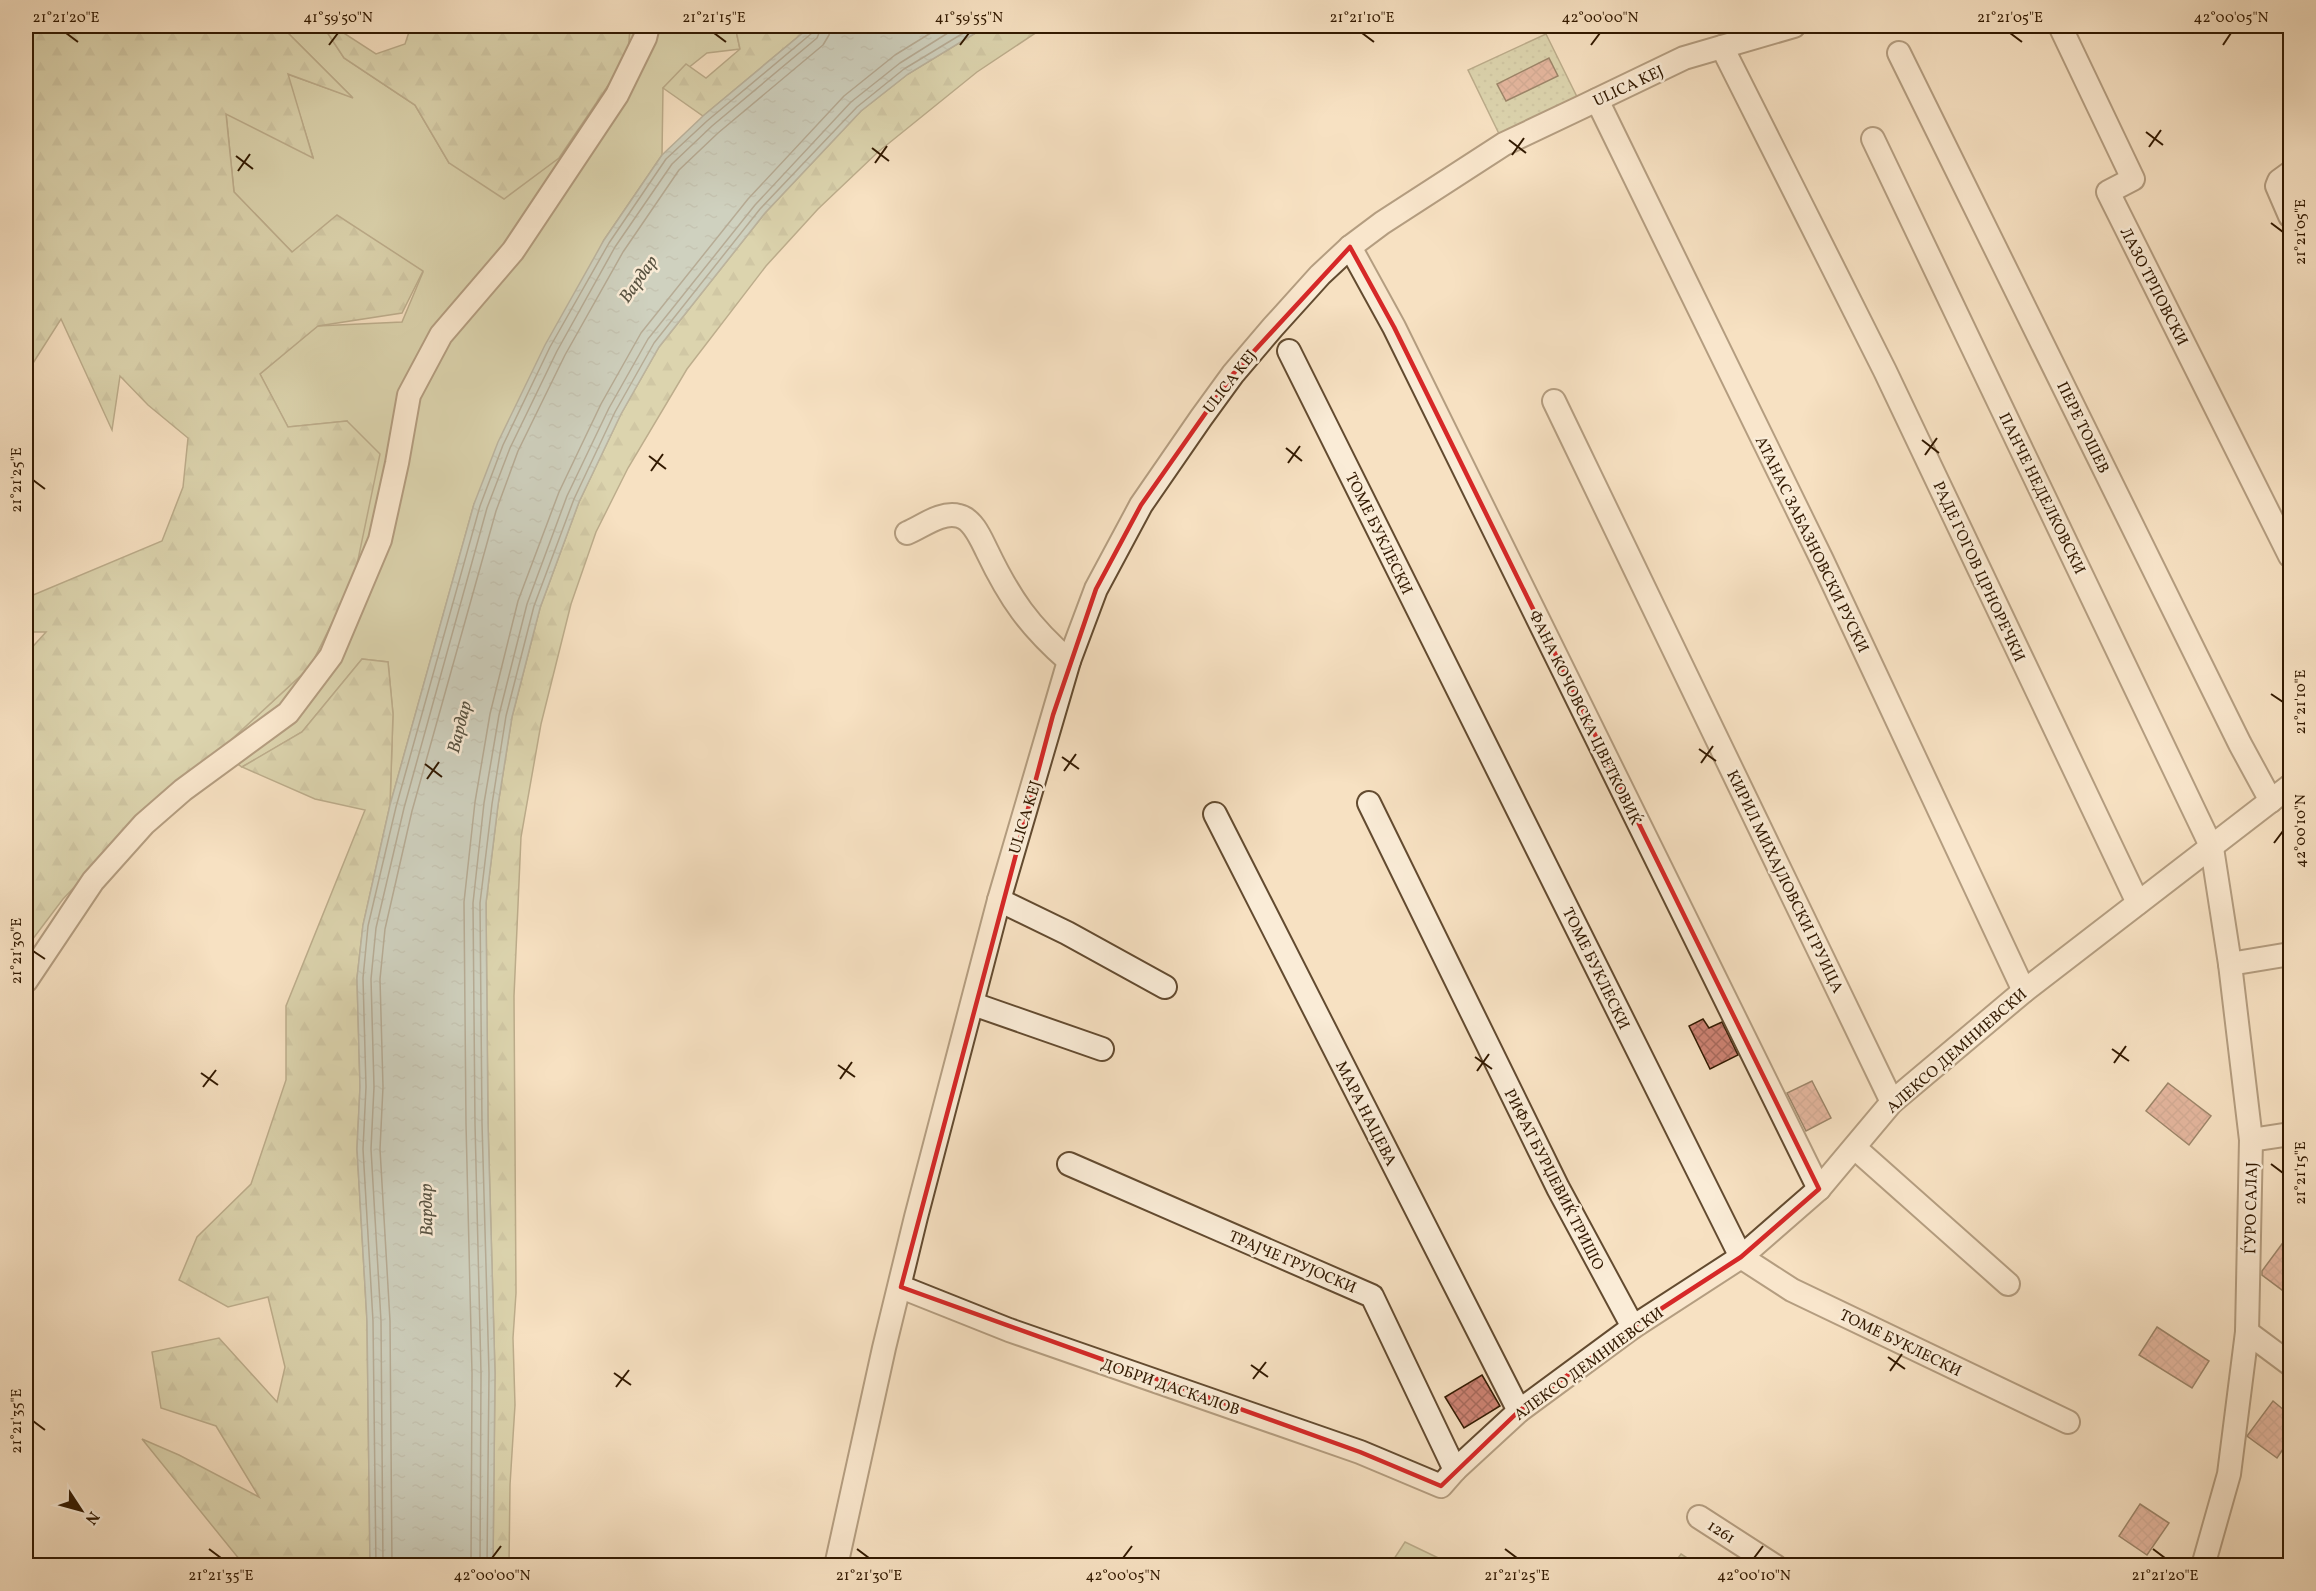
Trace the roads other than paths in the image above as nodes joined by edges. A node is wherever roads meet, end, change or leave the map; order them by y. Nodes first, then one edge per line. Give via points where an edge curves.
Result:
1 (648, 26) edge
2 (1794, 26) edge
3 (2060, 26) edge
4 (1722, 47) junction
5 (1899, 52) dead end
6 (1597, 100) junction
7 (1873, 139) dead end
8 (2290, 173) edge
9 (2290, 216) edge
10 (1350, 247) junction
11 (1289, 351) dead end
12 (1554, 401) dead end
13 (907, 533) dead end
14 (2290, 556) edge
15 (1069, 662) junction
16 (2290, 786) edge
17 (2271, 801) junction
18 (1369, 803) dead end
19 (1215, 814) dead end
20 (2212, 848) junction
21 (999, 900) junction
22 (2138, 903) junction
23 (2290, 954) edge
24 (2230, 964) junction
25 (26, 981) edge
26 (1165, 987) dead end
27 (2024, 991) junction
28 (973, 1004) junction
29 (1102, 1049) dead end
30 (1892, 1102) junction
31 (2290, 1134) edge
32 (2252, 1140) junction
33 (1855, 1148) junction
34 (1069, 1164) dead end
35 (1819, 1189) junction
36 (1741, 1257) junction
37 (2008, 1284) dead end
38 (901, 1287) junction
39 (1632, 1327) junction
40 (2247, 1332) junction
41 (2290, 1364) edge
42 (1520, 1411) junction
43 (2068, 1422) dead end
44 (1448, 1478) junction
45 (1699, 1517) dead end
46 (2208, 1561) edge
47 (836, 1566) edge
48 (1774, 1566) edge

1 - 25 street via 617,95 513,251 441,335 409,395 380,540 331,656 288,713 183,790 144,824 93,881
2 - 4 street, ULICA KEJ
3 - 14 street, ЛАЗО ТРПОВСКИ via 2133,179 2108,192
4 - 6 street, ULICA KEJ via 1684,58
4 - 22 street, РАДЕ ГОГОВ ЦРНОРЕЧКИ via 1885,371
5 - 17 street, ПЕРЕ ТОШЕВ
6 - 10 street, ULICA KEJ via 1504,144
6 - 27 street, АТАНАС ЗАБАЗНОВСКИ РУСКИ via 1822,560
7 - 20 street, ПАНЧЕ НЕДЕЛКОВСКИ
8 - 9 street via 2277,186
10 - 15 street, ULICA KEJ via 1320,274 1233,374 1141,505 1096,589
10 - 35 street, ФАНА КОЧОВСКА ЦВЕТКОВИЌ via 1394,327
11 - 36 street, ТОМЕ БУКЛЕСКИ
12 - 30 street, КИРИЛ МИХАЈЛОВСКИ ГРУИЦА
13 - 15 street via 940,518 963,517 974,528 1021,613
15 - 21 street, ULICA KEJ
16 - 17 street, АЛЕКСО ДЕМНИЕВСКИ
17 - 20 street, АЛЕКСО ДЕМНИЕВСКИ
18 - 39 street, РИФАТ БУРЏЕВИЌ ТРИШО via 1558,1188
19 - 42 street, МАРА НАЦЕВА
20 - 22 street, АЛЕКСО ДЕМНИЕВСКИ
20 - 24 street, ЃУРО САЛАЈ
21 - 26 street
21 - 28 street, ULICA KEJ
22 - 27 street, АЛЕКСО ДЕМНИЕВСКИ
23 - 24 street
24 - 32 street, ЃУРО САЛАЈ
27 - 30 street, АЛЕКСО ДЕМНИЕВСКИ
28 - 29 street
28 - 38 street, ULICA KEJ
30 - 33 street, АЛЕКСО ДЕМНИЕВСКИ
31 - 32 street
32 - 40 street, ЃУРО САЛАЈ
33 - 35 street, АЛЕКСО ДЕМНИЕВСКИ
33 - 37 street
34 - 44 street, ТРАЈЧЕ ГРУЈОСКИ via 1372,1296
35 - 36 street, АЛЕКСО ДЕМНИЕВСКИ
36 - 39 street, АЛЕКСО ДЕМНИЕВСКИ
36 - 43 street, ТОМЕ БУКЛЕСКИ via 1792,1290
38 - 44 street, ДОБРИ ДАСКАЛОВ via 1009,1330 1360,1452
38 - 47 street, ULICA KEJ
39 - 42 street, АЛЕКСО ДЕМНИЕВСКИ
40 - 41 street
40 - 46 street, ЃУРО САЛАЈ via 2229,1474
42 - 44 street, АЛЕКСО ДЕМНИЕВСКИ
45 - 48 street, 1261

